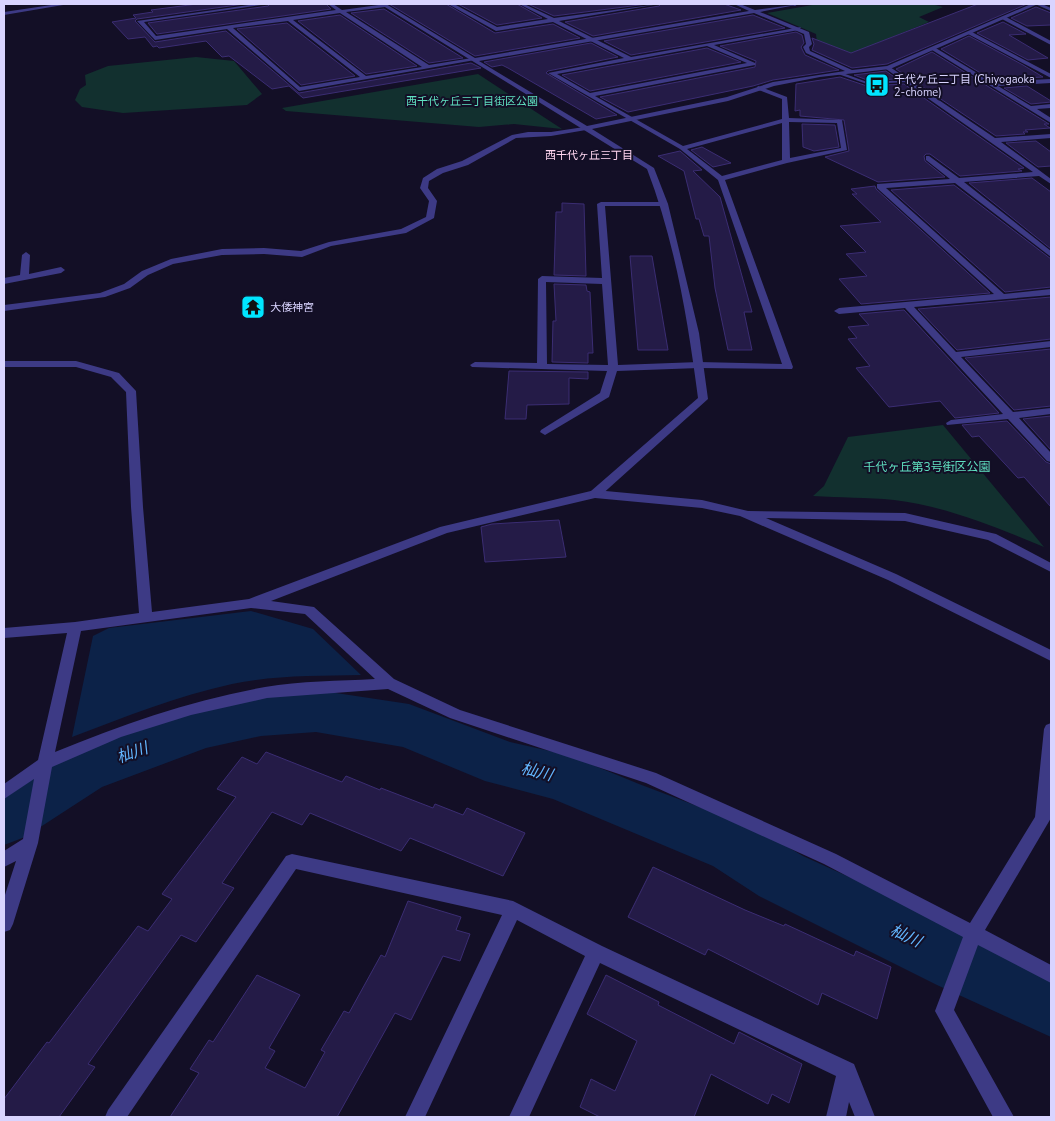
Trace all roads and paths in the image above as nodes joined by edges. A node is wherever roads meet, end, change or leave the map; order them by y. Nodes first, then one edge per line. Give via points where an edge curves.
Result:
1 (66, 4) edge
2 (266, 4) edge
3 (330, 4) edge
4 (384, 4) edge
5 (451, 4) edge
6 (521, 4) edge
7 (657, 4) edge
8 (736, 4) edge
9 (796, 4) edge
10 (1037, 4) edge
11 (195, 5) dead end
12 (600, 8) dead end
13 (1051, 10) edge
14 (342, 11) junction
15 (608, 11) junction
16 (755, 11) junction
17 (201, 13) junction
18 (4, 14) edge
19 (1004, 18) junction
20 (289, 19) junction
21 (554, 20) junction
22 (229, 28) junction
23 (799, 28) junction
24 (970, 32) junction
25 (592, 39) junction
26 (1051, 43) edge
27 (709, 44) junction
28 (934, 49) junction
29 (631, 59) junction
30 (472, 60) junction
31 (427, 67) junction
32 (888, 68) junction
33 (852, 71) junction
34 (840, 73) junction
35 (1051, 76) edge
36 (364, 78) junction
37 (908, 81) junction
38 (1051, 81) edge
39 (991, 84) junction
40 (758, 88) junction
41 (589, 95) junction
42 (1051, 106) edge
43 (1030, 108) junction
44 (631, 119) junction
45 (786, 120) junction
46 (1051, 121) edge
47 (584, 129) junction
48 (1051, 136) edge
49 (994, 140) junction
50 (682, 148) junction
51 (929, 158) dead end
52 (786, 161) junction
53 (1040, 174) junction
54 (721, 179) junction
55 (958, 180) junction
56 (1051, 182) edge
57 (664, 204) junction
58 (1051, 255) edge
59 (26, 256) dead end
60 (61, 270) dead end
61 (24, 277) junction
62 (4, 281) edge
63 (606, 281) junction
64 (1051, 292) edge
65 (1001, 296) junction
66 (907, 305) junction
67 (4, 308) edge
68 (839, 312) dead end
69 (1051, 344) edge
70 (954, 355) junction
71 (4, 364) edge
72 (699, 364) junction
73 (475, 365) dead end
74 (542, 367) junction
75 (612, 368) junction
76 (1051, 410) edge
77 (1010, 415) junction
78 (951, 423) dead end
79 (545, 432) dead end
80 (1051, 459) edge
81 (595, 494) junction
82 (743, 514) junction
83 (1051, 568) edge
84 (250, 603) junction
85 (146, 616) junction
86 (76, 627) junction
87 (4, 633) edge
88 (1051, 656) edge
89 (389, 683) junction
90 (1051, 729) edge
91 (45, 763) junction
92 (4, 792) edge
93 (30, 843) junction
94 (4, 860) edge
95 (513, 909) junction
96 (4, 924) edge
97 (973, 934) junction
98 (596, 952) junction
99 (1051, 974) edge
100 (847, 1071) junction
101 (115, 1117) edge
102 (415, 1117) edge
103 (519, 1117) edge
104 (836, 1117) edge
105 (864, 1117) edge
106 (1004, 1117) edge

1 - 18 street
2 - 17 street
3 - 14 street
4 - 14 street
4 - 30 street
5 - 21 street via 496,29
6 - 21 street
7 - 15 street
8 - 16 street
9 - 16 street
10 - 13 street
10 - 19 street
11 - 17 street
12 - 15 street
14 - 20 street
14 - 31 street
15 - 21 street
16 - 23 street
16 - 25 street
17 - 22 street via 140,21 155,38
19 - 24 street
19 - 26 street
20 - 22 street
20 - 36 street
21 - 25 street
22 - 36 street via 298,89
23 - 27 street
23 - 33 street via 809,38 808,52
24 - 28 street
24 - 35 street
25 - 29 street
25 - 30 street
27 - 29 street
27 - 41 street via 753,64
28 - 32 street
28 - 39 street
29 - 41 street via 551,73
30 - 31 street
30 - 47 street
31 - 36 street
32 - 33 street
32 - 37 street
33 - 34 street
34 - 37 lane via 867,83
34 - 40 street
37 - 49 street
38 - 39 street
39 - 43 street
40 - 44 street via 728,99
40 - 45 street via 786,98
41 - 44 street
42 - 43 street
43 - 46 street
44 - 47 street
44 - 50 street
45 - 50 street
45 - 52 street
45 - 52 street via 840,122 845,149
47 - 57 street via 650,168
47 - 67 street via 514,136 465,163 440,172 426,180 424,188 432,200 430,218 403,230 328,244 302,254 222,252 171,262 145,273 127,286 102,295
48 - 49 street
49 - 53 street
50 - 54 street
51 - 55 street
52 - 54 street
53 - 55 street
53 - 56 street
54 - 72 street via 788,366
55 - 58 street
55 - 65 street via 880,186
57 - 63 street via 601,204
57 - 72 street
59 - 61 street
60 - 61 street
61 - 62 street
63 - 74 street via 542,279
63 - 75 street
64 - 65 street
65 - 66 street
66 - 68 street
66 - 70 street
69 - 70 street
70 - 77 street
71 - 85 street via 76,364 115,376 131,391
72 - 75 street
72 - 81 street via 703,399
73 - 74 street
74 - 75 street
75 - 79 street via 605,395
76 - 77 street
77 - 78 street
77 - 80 street
81 - 82 street via 702,504
81 - 84 street via 444,530
82 - 83 street via 905,518 992,536
82 - 88 street via 892,577
84 - 85 street
84 - 89 street via 309,610
85 - 86 street
86 - 87 street
86 - 91 street
89 - 91 street via 267,692 200,707 116,732
89 - 97 street via 455,714 651,778 830,859
90 - 97 street via 1043,818
91 - 92 street
91 - 93 street
93 - 94 street
93 - 96 street
95 - 98 street
95 - 101 street via 292,861
95 - 102 street
97 - 99 street
97 - 106 street via 944,1011
98 - 100 street
98 - 103 street
100 - 104 street
100 - 105 street

